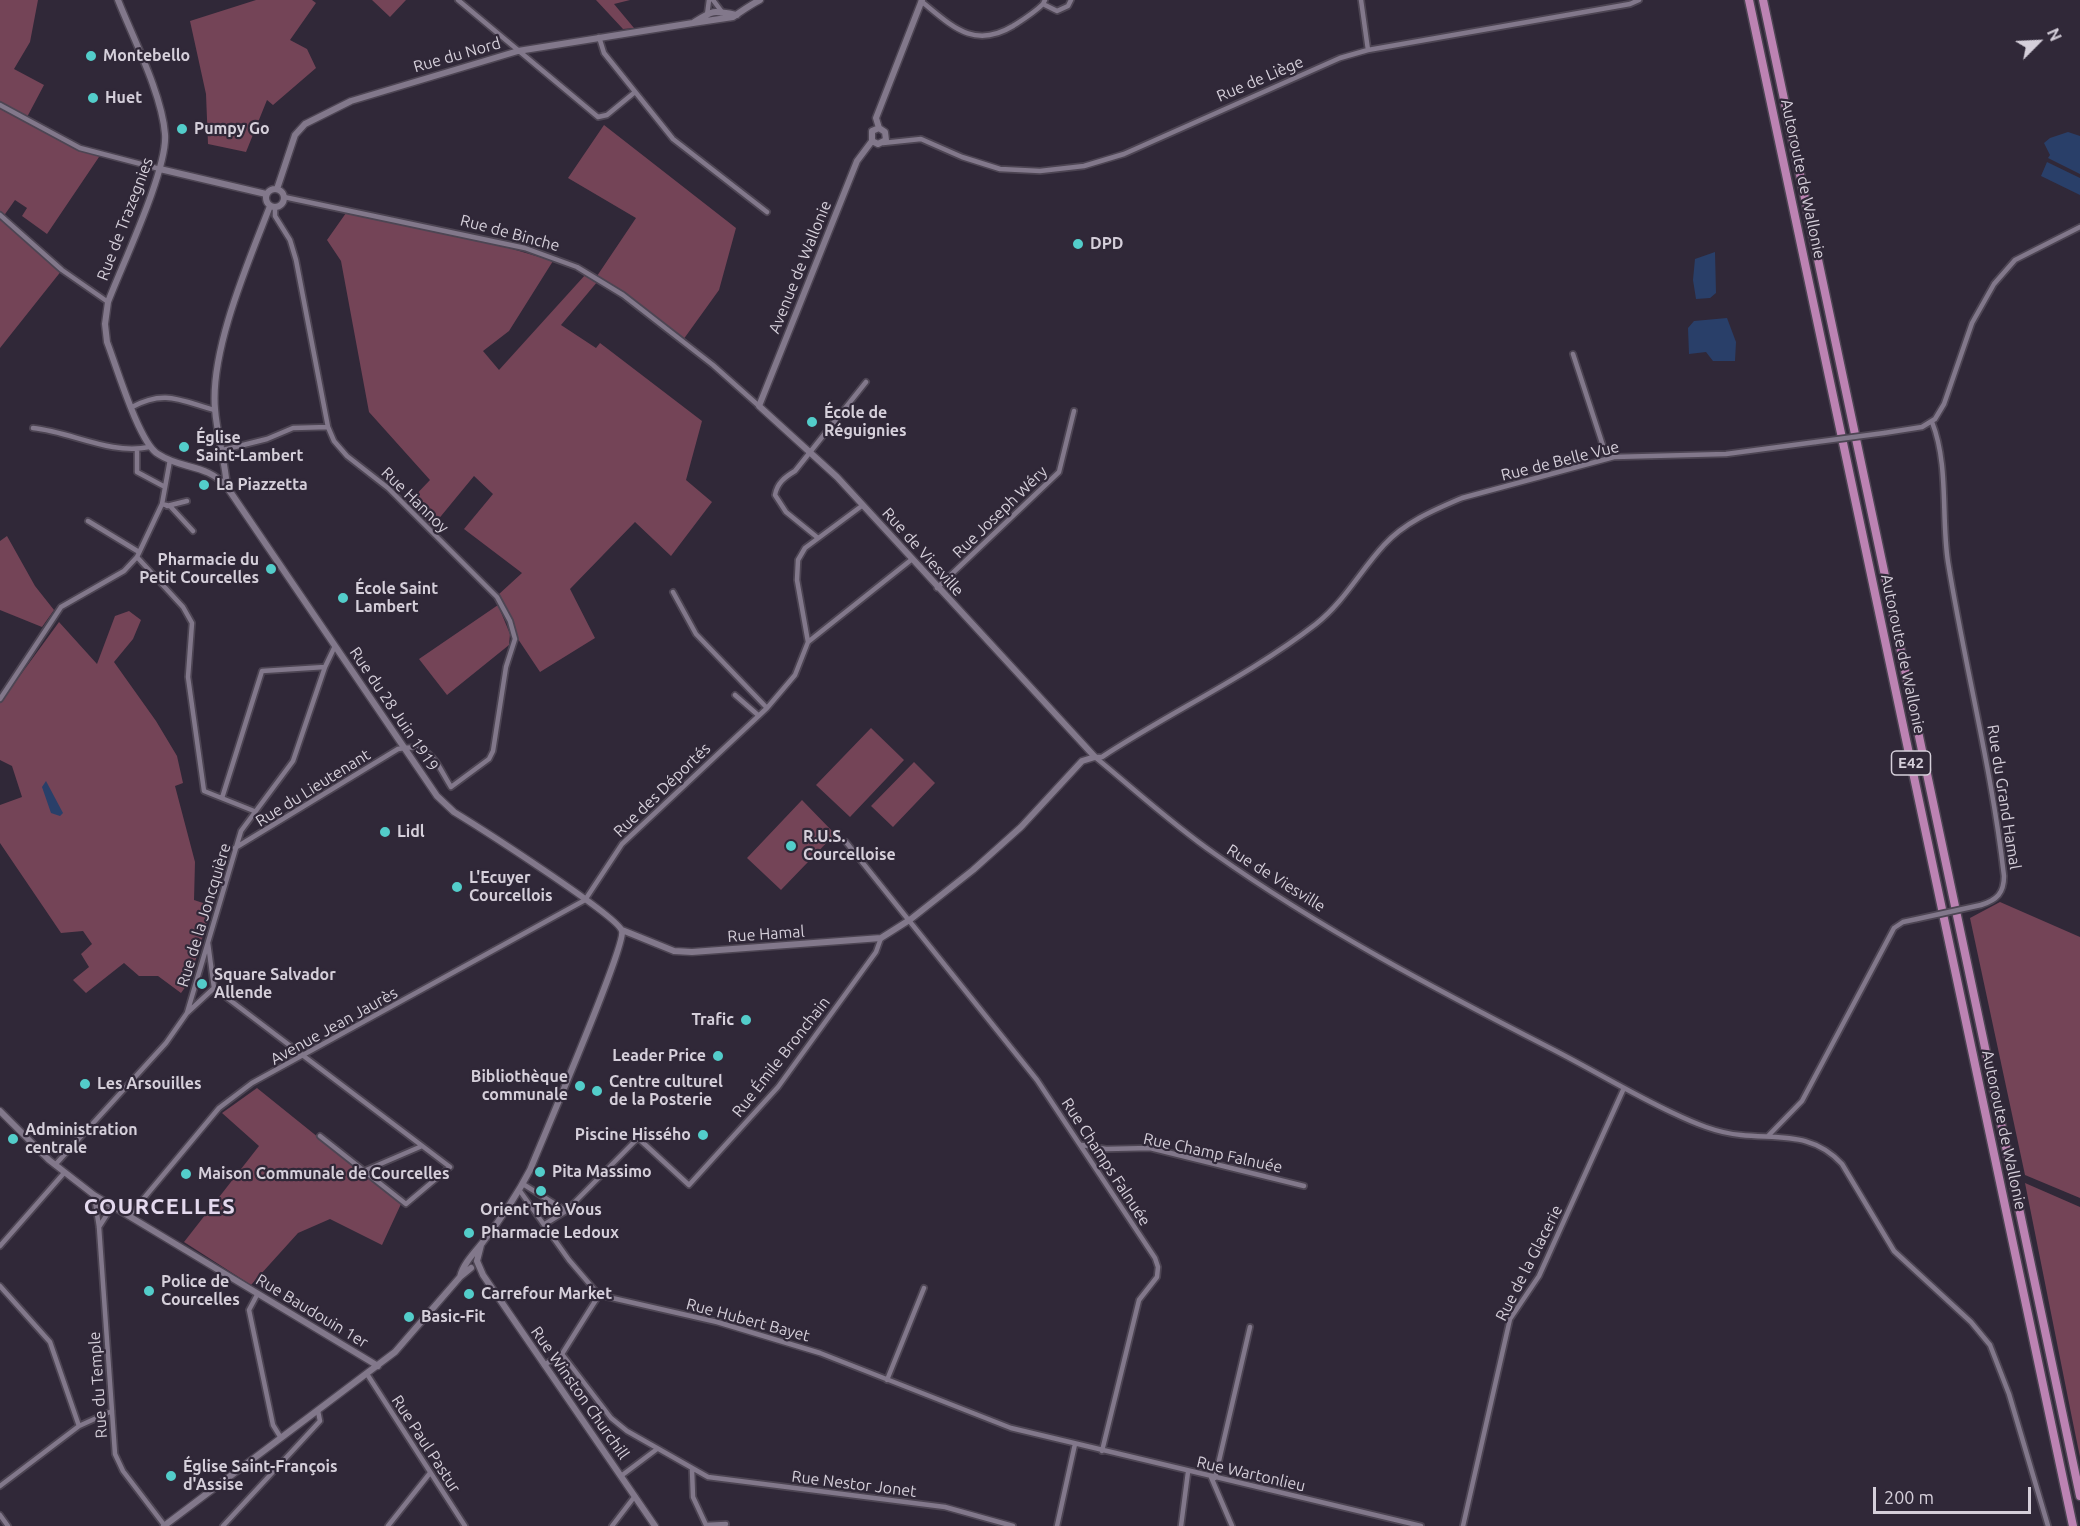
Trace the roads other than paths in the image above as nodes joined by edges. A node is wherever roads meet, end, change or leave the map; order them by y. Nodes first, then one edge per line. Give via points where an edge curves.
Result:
1 (118, 0) edge
2 (458, 0) edge
3 (711, 0) edge
4 (760, 0) edge
5 (922, 0) edge
6 (1071, 0) edge
7 (1361, 0) edge
8 (1639, 0) edge
9 (1749, 0) edge
10 (1763, 0) edge
11 (1044, 2) edge
12 (722, 11) junction
13 (706, 13) junction
14 (736, 15) junction
15 (715, 20) junction
16 (693, 22) junction
17 (599, 37) junction
18 (1368, 50) junction
19 (518, 51) junction
20 (635, 92) junction
21 (0, 105) edge
22 (879, 128) junction
23 (886, 135) junction
24 (872, 141) junction
25 (898, 141) junction
26 (883, 143) junction
27 (160, 169) junction
28 (277, 189) junction
29 (266, 194) junction
30 (284, 197) junction
31 (272, 207) junction
32 (767, 212) dead end
33 (0, 215) edge
34 (2080, 227) edge
35 (108, 302) junction
36 (1573, 354) dead end
37 (866, 382) dead end
38 (759, 406) junction
39 (132, 408) junction
40 (215, 410) junction
41 (1074, 411) dead end
42 (1932, 422) junction
43 (328, 427) junction
44 (33, 428) dead end
45 (148, 447) junction
46 (137, 449) junction
47 (223, 450) junction
48 (810, 452) junction
49 (170, 459) junction
50 (1607, 459) junction
51 (227, 487) junction
52 (165, 488) junction
53 (187, 501) dead end
54 (165, 505) junction
55 (862, 505) junction
56 (88, 521) dead end
57 (193, 531) dead end
58 (818, 538) junction
59 (139, 552) junction
60 (137, 557) junction
61 (911, 560) junction
62 (937, 588) junction
63 (673, 592) dead end
64 (808, 642) junction
65 (334, 646) junction
66 (325, 667) junction
67 (735, 695) dead end
68 (0, 699) edge
69 (767, 708) junction
70 (758, 715) junction
71 (404, 748) junction
72 (1095, 757) junction
73 (222, 798) junction
74 (254, 811) junction
75 (846, 842) dead end
76 (235, 848) junction
77 (585, 900) junction
78 (910, 919) junction
79 (622, 930) junction
80 (881, 938) junction
81 (208, 941) junction
82 (214, 988) junction
83 (187, 1013) junction
84 (305, 1056) junction
85 (1624, 1088) junction
86 (0, 1111) edge
87 (1769, 1135) junction
88 (320, 1136) dead end
89 (1082, 1145) junction
90 (422, 1146) junction
91 (55, 1165) junction
92 (364, 1171) junction
93 (64, 1173) junction
94 (1304, 1186) dead end
95 (521, 1187) junction
96 (94, 1195) junction
97 (113, 1205) junction
98 (567, 1211) junction
99 (129, 1216) junction
100 (545, 1224) junction
101 (99, 1227) junction
102 (0, 1246) edge
103 (473, 1265) junction
104 (0, 1286) edge
105 (924, 1288) dead end
106 (257, 1295) junction
107 (599, 1295) junction
108 (1250, 1327) dead end
109 (562, 1354) junction
110 (544, 1365) junction
111 (378, 1366) junction
112 (367, 1374) junction
113 (887, 1380) junction
114 (112, 1411) junction
115 (318, 1411) junction
116 (79, 1426) junction
117 (281, 1438) junction
118 (1075, 1444) junction
119 (657, 1449) junction
120 (1102, 1451) junction
121 (692, 1470) junction
122 (1188, 1472) junction
123 (430, 1473) junction
124 (621, 1476) junction
125 (1213, 1477) junction
126 (0, 1486) edge
127 (2080, 1496) edge
128 (635, 1497) junction
129 (0, 1515) edge
130 (726, 1524) dead end
131 (8, 1526) edge
132 (164, 1526) edge
133 (224, 1526) edge
134 (388, 1526) edge
135 (465, 1526) edge
136 (612, 1526) edge
137 (656, 1526) edge
138 (1013, 1526) edge
139 (1058, 1526) edge
140 (1181, 1526) edge
141 (1232, 1526) edge
142 (1421, 1526) edge
143 (1463, 1526) edge
144 (2048, 1526) edge
145 (2073, 1526) edge

1 - 27 main road, Rue de Trazegnies via 160,105 166,135
2 - 19 street
3 - 12 street
3 - 13 street
4 - 14 main road, Rue du Nord
5 - 11 street via 952,26 980,36 1004,31
5 - 22 main road via 876,118
6 - 11 street via 1057,11
7 - 18 street
8 - 18 street, Rue de Liège
9 - 145 highway, Autoroute de Wallonie / E42
10 - 127 highway, Autoroute de Wallonie / E42
12 - 13 main road, Rue du Nord
12 - 14 main road, Rue du Nord
12 - 15 street
13 - 15 street
13 - 16 main road, Rue du Nord
14 - 15 main road, Rue du Nord
15 - 16 main road, Rue du Nord
16 - 17 main road, Rue du Nord
17 - 19 main road, Rue du Nord
17 - 20 street via 604,53
18 - 25 street, Rue de Liège via 1334,60 1124,154 1083,166 1040,171 1000,169 962,158 921,139
19 - 20 street via 598,117 607,115
19 - 28 main road, Rue du Nord via 377,92 305,124 287,155
20 - 32 street via 680,145
21 - 27 street via 80,148
22 - 23 main road
22 - 24 main road via 871,134
23 - 25 street, Rue de Liège
23 - 26 main road
24 - 26 main road
24 - 38 main road, Avenue de Wallonie via 857,161
25 - 26 street, Rue de Liège
27 - 29 main road
27 - 35 main road, Rue de Trazegnies
28 - 29 main road
28 - 30 main road
29 - 31 main road via 266,202
30 - 31 main road via 280,206
30 - 38 street, Rue de Binche via 548,254 623,295
31 - 40 main road via 221,345
31 - 43 street, Rue Hannoy via 296,260
33 - 35 street via 62,270
34 - 42 street via 2015,260 1994,284 1972,323 1944,404
35 - 39 main road, Rue de Trazegnies via 107,342
36 - 50 street
37 - 48 street
38 - 48 main road, Rue de Binche
39 - 40 street via 160,396
39 - 45 main road, Rue de Trazegnies
40 - 47 main road
41 - 62 street, Rue Joseph Wéry via 1059,472
42 - 50 street, Rue de Belle Vue, bridge via 1884,433 1726,454
42 - 87 street, Rue du Grand Hamal, bridge via 1940,457 1947,556 1988,760 2004,887 2000,896 1981,905 1903,922 1894,928 1802,1101
43 - 47 street via 293,428 267,440
43 - 71 street, Rue Hannoy via 347,456 388,488 497,597 515,639 489,759 452,787 428,751
44 - 46 street via 62,432 105,447
45 - 46 street
45 - 49 main road
46 - 52 street via 137,472
47 - 51 main road
48 - 55 main road, Rue de Binche
48 - 58 street via 795,471 785,476 775,495 786,512
49 - 51 main road via 216,474
49 - 52 street
50 - 72 street, Rue de Belle Vue via 1462,498 1419,518 1385,544 1347,593 1315,624 1217,691 1143,730 1102,757
51 - 65 main road, Rue du 28 Juin 1919
52 - 54 street
53 - 54 street
54 - 57 street
54 - 59 street
55 - 58 street
55 - 61 main road, Rue de Viesville
56 - 59 street
58 - 64 street via 798,560 797,580
59 - 60 street
60 - 68 street via 124,571 61,607
60 - 73 street via 183,607 192,623 188,677 204,791
61 - 62 main road, Rue de Viesville
61 - 64 street
62 - 72 main road, Rue de Viesville
63 - 69 street via 696,634
64 - 69 street, Rue des Déportés via 795,675
65 - 66 street, Rue de la Joncquière
65 - 71 main road, Rue du 28 Juin 1919
66 - 73 street via 262,671
66 - 74 street, Rue de la Joncquière via 293,761
67 - 70 street
69 - 70 street, Rue des Déportés
70 - 77 street, Rue des Déportés via 622,844
71 - 76 street, Rue du Lieutenant
71 - 77 main road, Rue du 28 Juin 1919 via 429,787 454,812
72 - 78 main road, Rue Hamal via 1082,761 1021,827
72 - 85 street, Rue de Viesville via 1151,806 1267,890 1447,996
73 - 74 street
74 - 76 street, Rue de la Joncquière
75 - 78 street
76 - 81 street, Rue de la Joncquière
77 - 79 main road, Rue du 28 Juin 1919
77 - 84 street, Avenue Jean Jaurès
78 - 80 main road, Rue Hamal
78 - 89 street, Rue Champs Falnuée via 1037,1080
79 - 80 main road, Rue Hamal via 674,951 692,952
79 - 95 main road via 603,992
80 - 98 street, Rue Émile Bronchain via 876,952 778,1087 689,1185 638,1138
81 - 82 street
81 - 83 street, Rue de la Joncquière
82 - 83 street
82 - 84 street
83 - 91 street, Rue de la Joncquière via 166,1043
84 - 90 street
84 - 99 street, Avenue Jean Jaurès via 252,1083 219,1108
85 - 87 street, Rue de Viesville via 1710,1129
85 - 143 street, Rue de la Glacerie via 1539,1276 1510,1319
86 - 91 main road, Rue Baudouin 1er
87 - 144 street, Rue de Viesville via 1815,1144 1832,1153 1894,1251 1984,1335 2008,1394
88 - 92 street
89 - 94 street, Rue Champ Falnuée via 1150,1148
89 - 120 street, Rue Champs Falnuée via 1158,1267 1152,1286 1139,1300
90 - 92 street
90 - 92 street via 450,1167 406,1204
91 - 93 main road, Rue Baudouin 1er
93 - 96 main road, Rue Baudouin 1er
93 - 102 street
95 - 98 street
95 - 100 street
95 - 103 main road via 472,1253
96 - 97 main road, Rue Baudouin 1er
96 - 101 street, Rue du Temple
97 - 99 main road, Rue Baudouin 1er
97 - 101 street
98 - 100 street
99 - 106 main road, Rue Baudouin 1er via 213,1264
100 - 107 street
101 - 114 street, Rue du Temple
103 - 110 main road, Rue Winston Churchill
103 - 111 main road via 462,1270 460,1277
104 - 116 street via 50,1342
105 - 113 street
106 - 111 main road, Rue Baudouin 1er
106 - 117 street via 249,1310 273,1425
107 - 109 street
107 - 113 street, Rue Hubert Bayet via 740,1329 820,1353
108 - 125 street
109 - 110 street
109 - 119 street, Rue Nestor Jonet via 611,1418
110 - 124 main road, Rue Winston Churchill
111 - 112 main road
112 - 115 main road
112 - 123 street, Rue Paul Pastur
113 - 118 street, Rue Hubert Bayet via 1011,1428
114 - 116 street
114 - 132 street, Rue du Temple via 115,1454
115 - 117 main road
115 - 133 street via 320,1421
116 - 126 street
117 - 132 main road
118 - 120 street, Rue Wartonlieu
118 - 139 street
119 - 121 street, Rue Nestor Jonet
119 - 124 street
120 - 122 street, Rue Wartonlieu
121 - 130 street via 693,1497 706,1525
121 - 138 street, Rue Nestor Jonet via 732,1481 945,1507
122 - 125 street, Rue Wartonlieu
122 - 140 street
123 - 134 street
123 - 135 street, Rue Paul Pastur
124 - 128 main road, Rue Winston Churchill
125 - 141 street
125 - 142 street, Rue Wartonlieu
128 - 136 street
128 - 137 main road, Rue Winston Churchill
129 - 131 street

